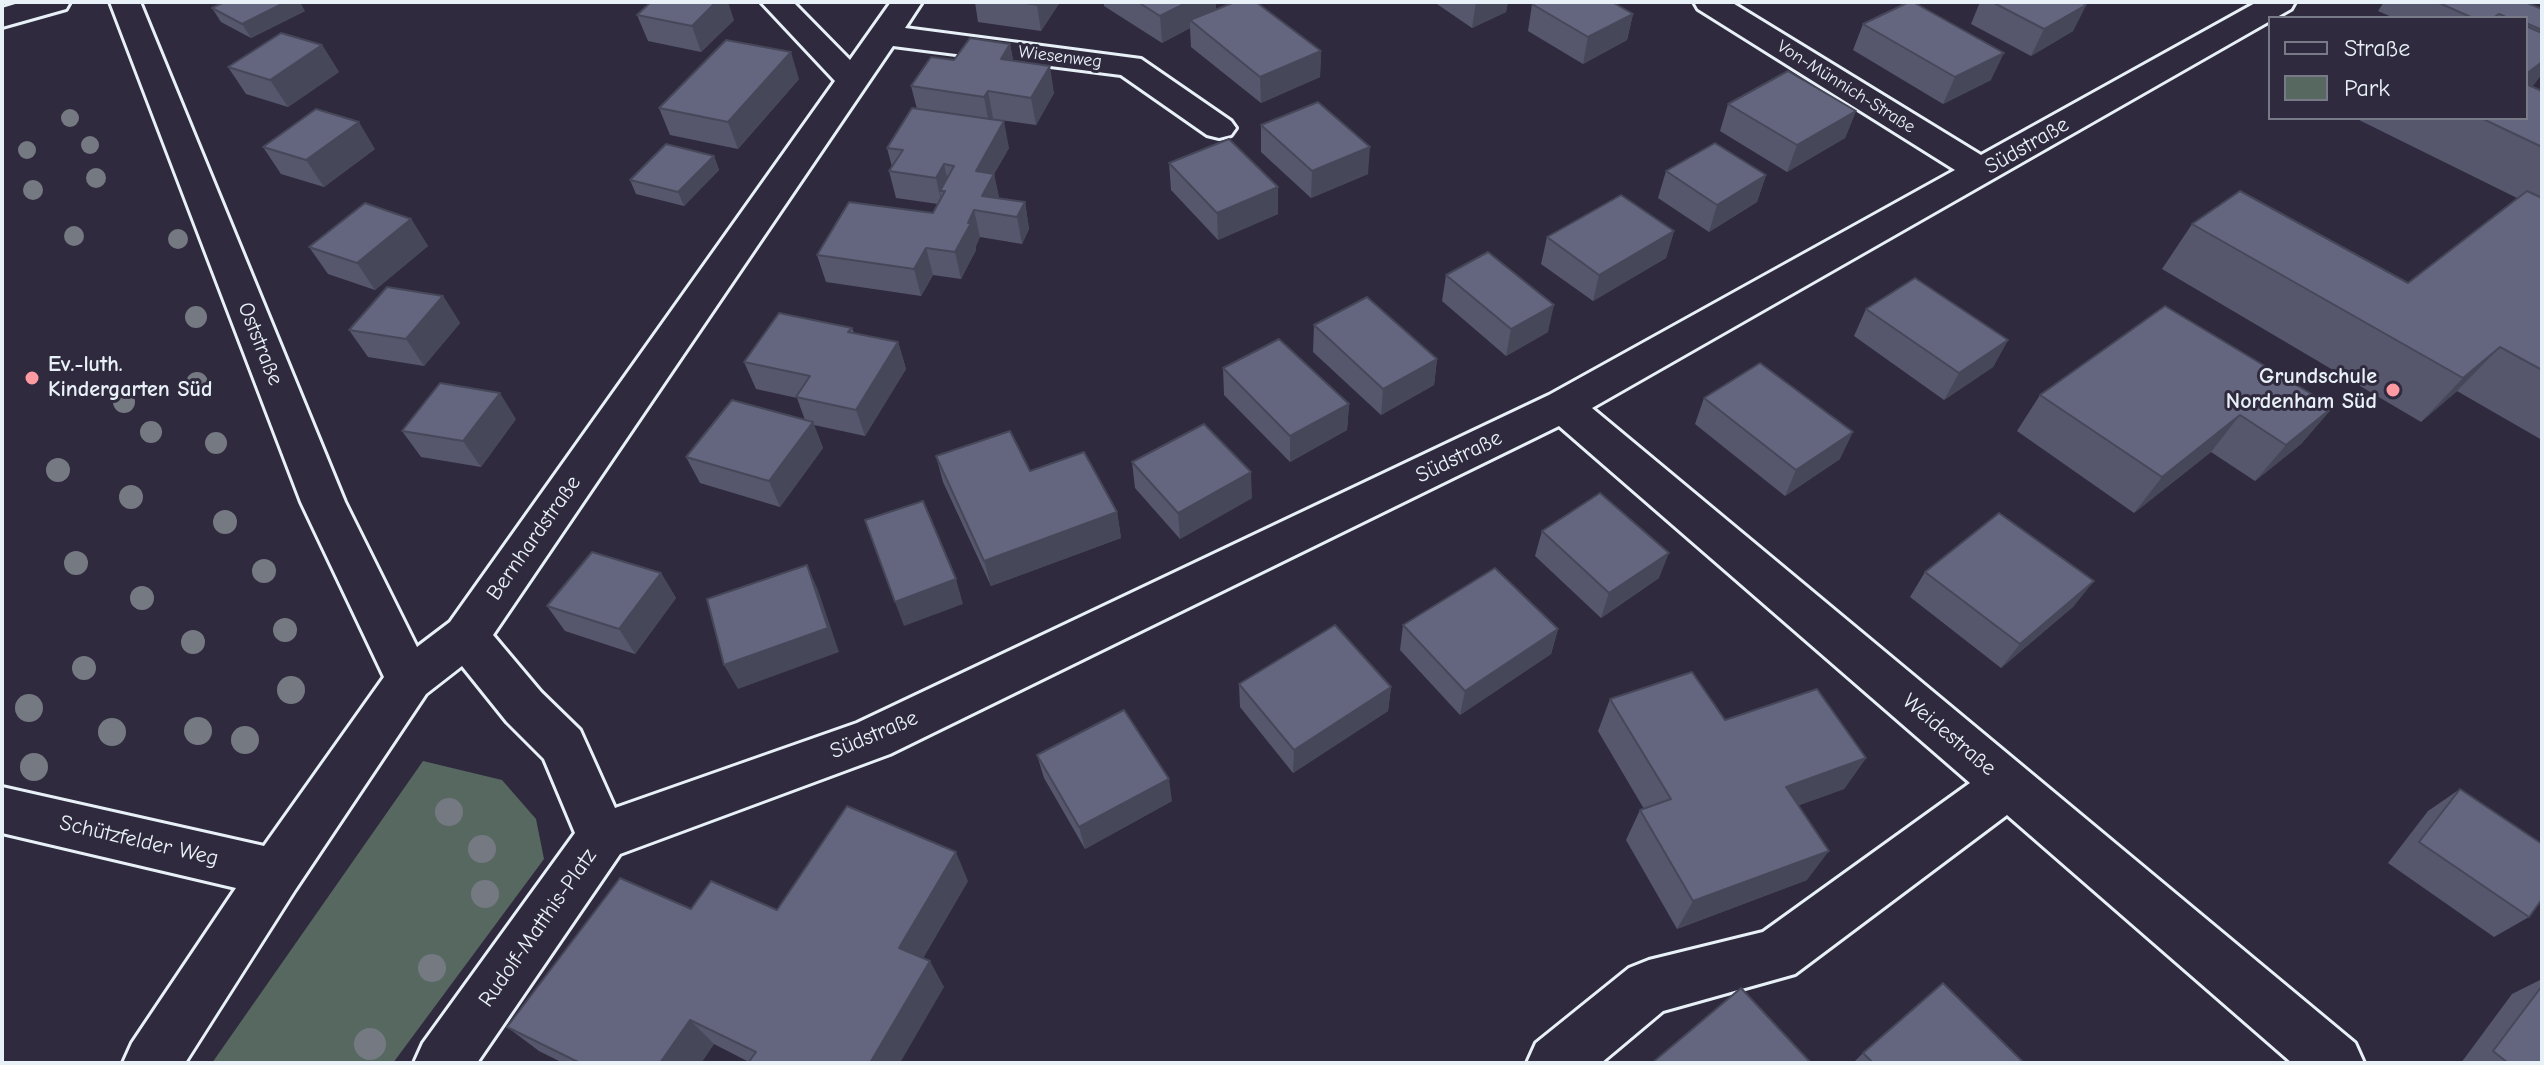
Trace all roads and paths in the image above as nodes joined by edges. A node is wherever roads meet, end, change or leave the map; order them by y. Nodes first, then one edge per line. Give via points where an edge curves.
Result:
1 (55, 2) edge
2 (125, 2) edge
3 (776, 2) edge
4 (1709, 2) edge
5 (2280, 2) edge
6 (2, 18) edge
7 (895, 18) edge
8 (851, 79) junction
9 (1219, 128) dead end
10 (1983, 172) junction
11 (1563, 406) junction
12 (466, 636) junction
13 (409, 680) junction
14 (2008, 785) junction
15 (2, 810) edge
16 (602, 837) junction
17 (276, 873) junction
18 (152, 1063) edge
19 (443, 1063) edge
20 (1556, 1063) edge
21 (2335, 1063) edge

1 - 6 street
2 - 13 street, Oststraße via 323,502
3 - 8 street
4 - 10 street, Von-Münnich-Straße
5 - 10 street, Südstraße
7 - 8 street, Bernhardstraße
7 - 9 street, Wiesenweg via 1130,66
8 - 12 street, Bernhardstraße
10 - 11 street, Südstraße
11 - 14 street, Weidestraße
11 - 16 street, Südstraße via 873,739
12 - 13 street, Bernhardstraße
12 - 16 street, Rudolf-Matthis-Platz via 563,745
13 - 17 street, Bernhardstraße
14 - 20 street via 1776,955 1649,987
14 - 21 street, Weidestraße
15 - 17 street, Schützfelder Weg
16 - 19 street, Rudolf-Matthis-Platz
17 - 18 street, Bernhardstraße

